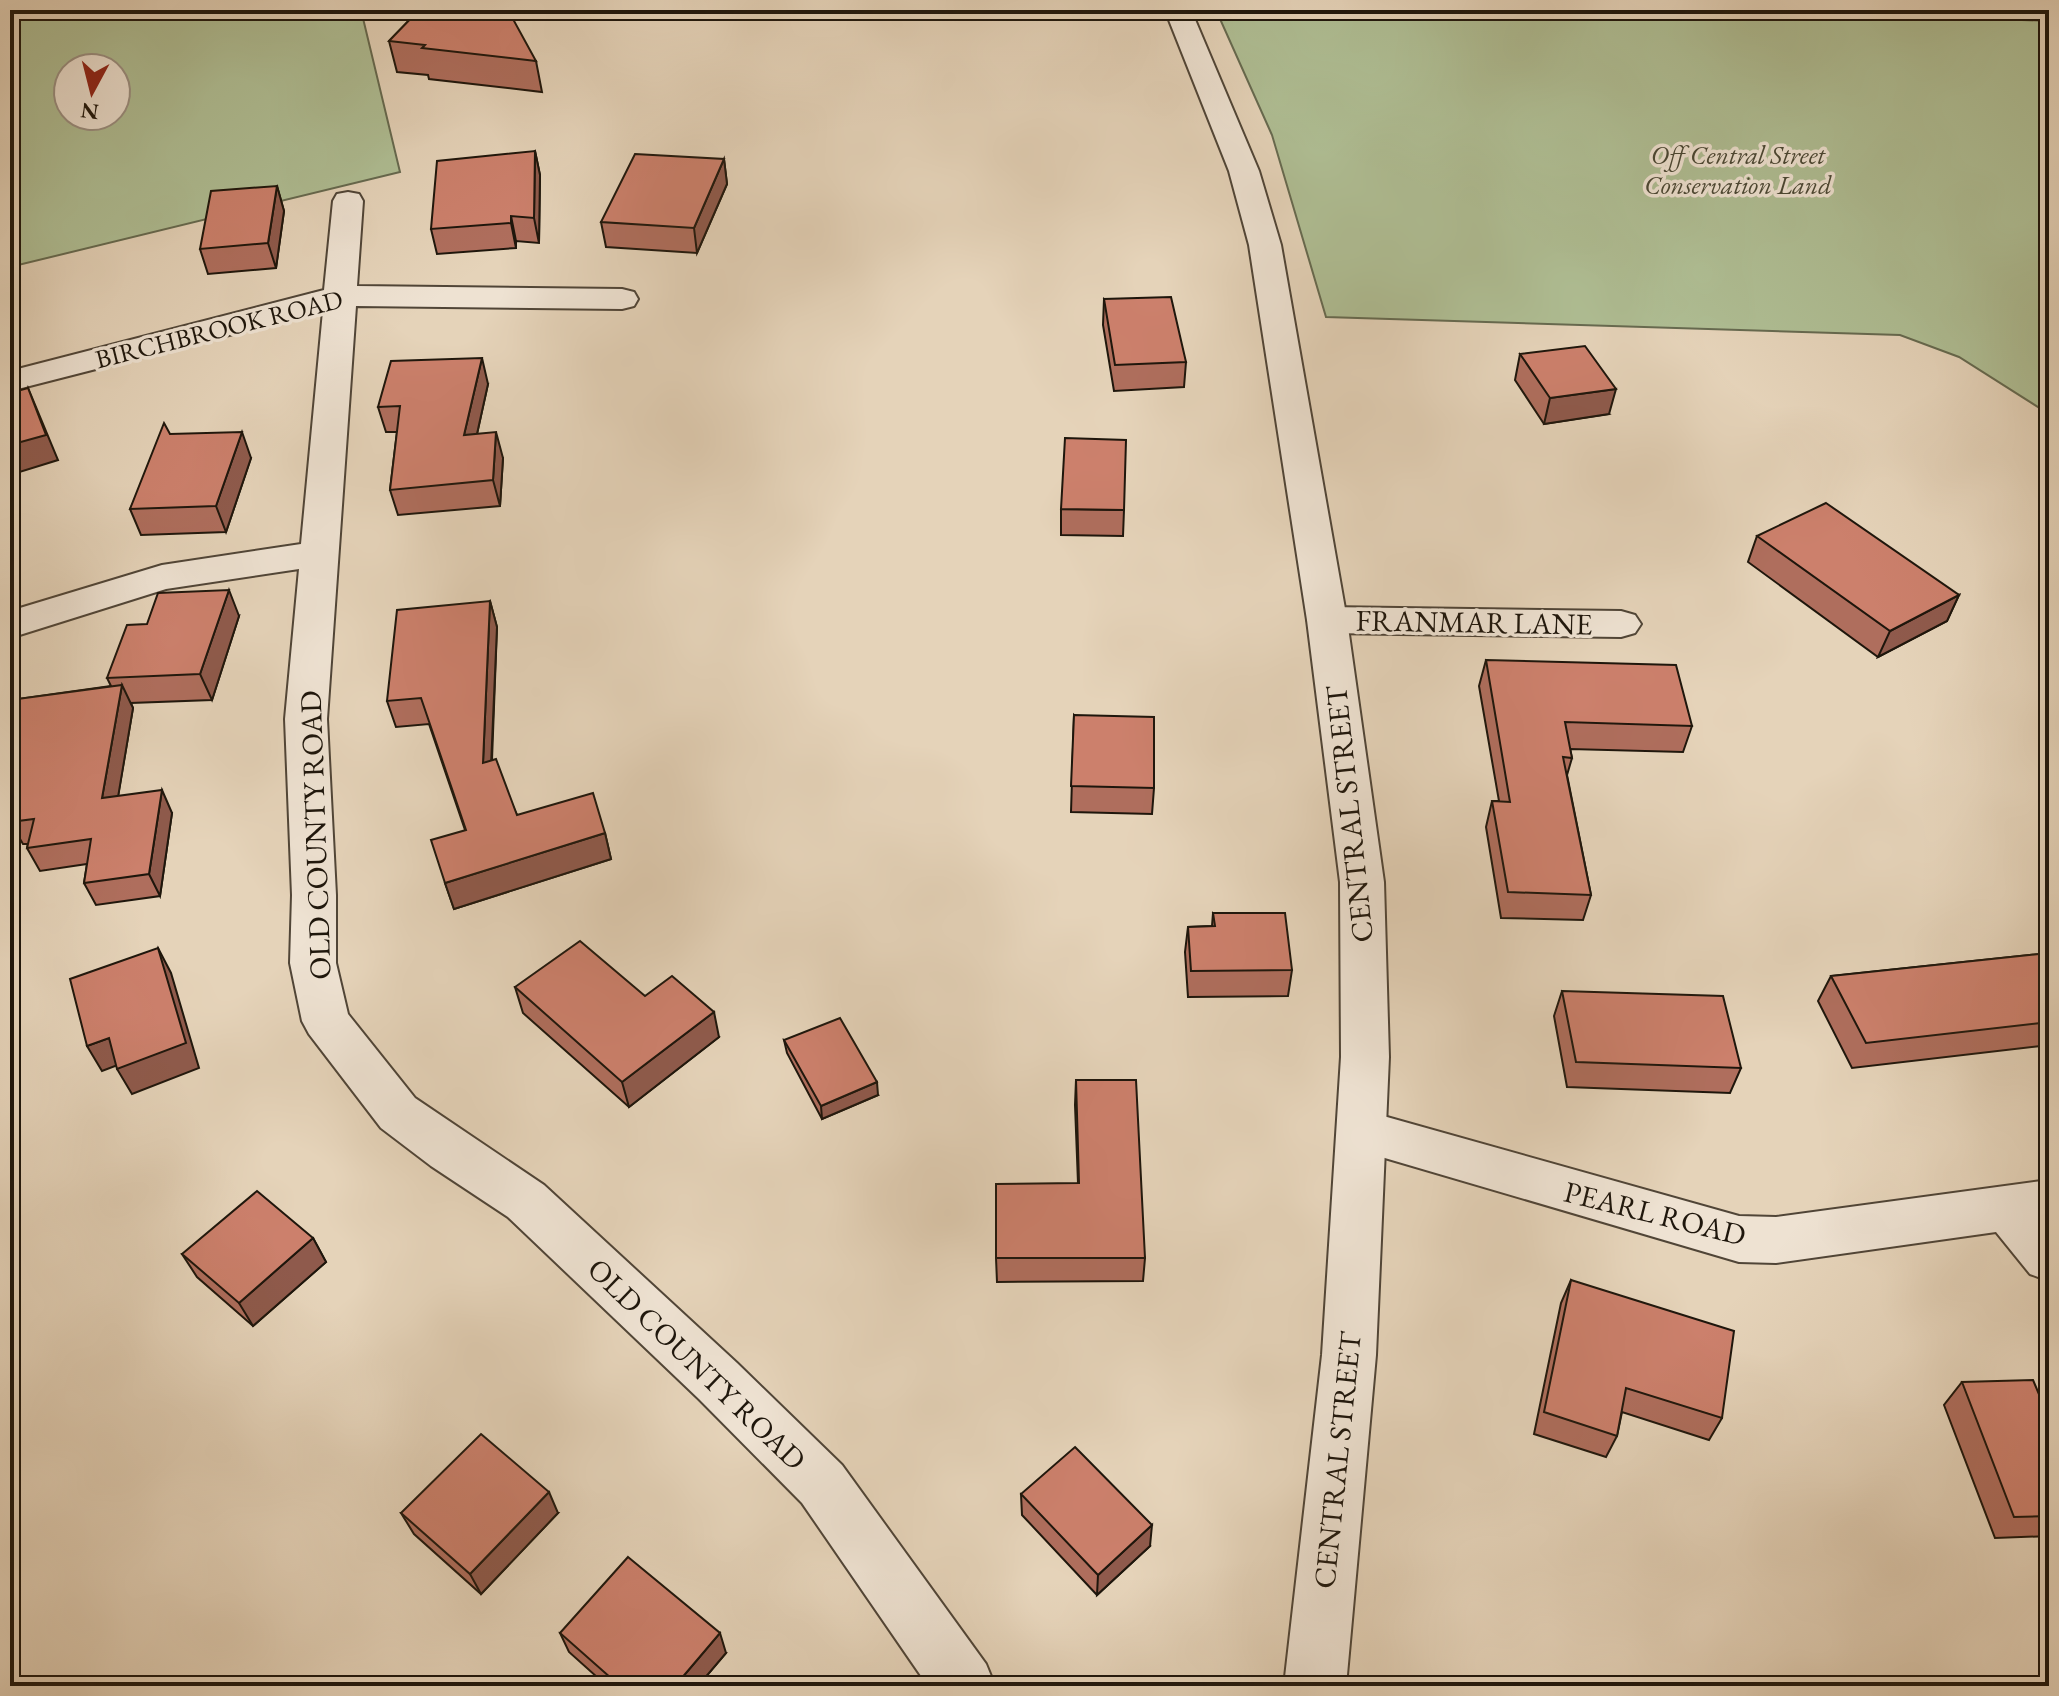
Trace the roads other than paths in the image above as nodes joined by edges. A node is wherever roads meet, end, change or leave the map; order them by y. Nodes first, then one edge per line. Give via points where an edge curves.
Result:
1 (1178, 10) edge
2 (348, 201) dead end
3 (341, 296) junction
4 (622, 299) dead end
5 (10, 381) edge
6 (318, 554) junction
7 (1327, 620) junction
8 (1621, 624) dead end
9 (10, 625) edge
10 (1362, 1131) junction
11 (2028, 1205) edge
12 (2049, 1258) edge
13 (964, 1686) edge
14 (1315, 1686) edge

1 - 7 street, CENTRAL STREET via 1259,219
2 - 3 street, OLD COUNTY ROAD
3 - 4 street, BIRCHBROOK ROAD
3 - 5 street, BIRCHBROOK ROAD
3 - 6 street, OLD COUNTY ROAD
6 - 9 street via 162,577
6 - 13 street, OLD COUNTY ROAD via 306,719 313,963 326,1021 398,1113 526,1201 822,1484
7 - 8 street, FRANMAR LANE
7 - 10 street, CENTRAL STREET via 1362,882
10 - 11 street, PEARL ROAD via 1739,1239 1776,1240
10 - 14 street, CENTRAL STREET via 1349,1355
11 - 12 street

